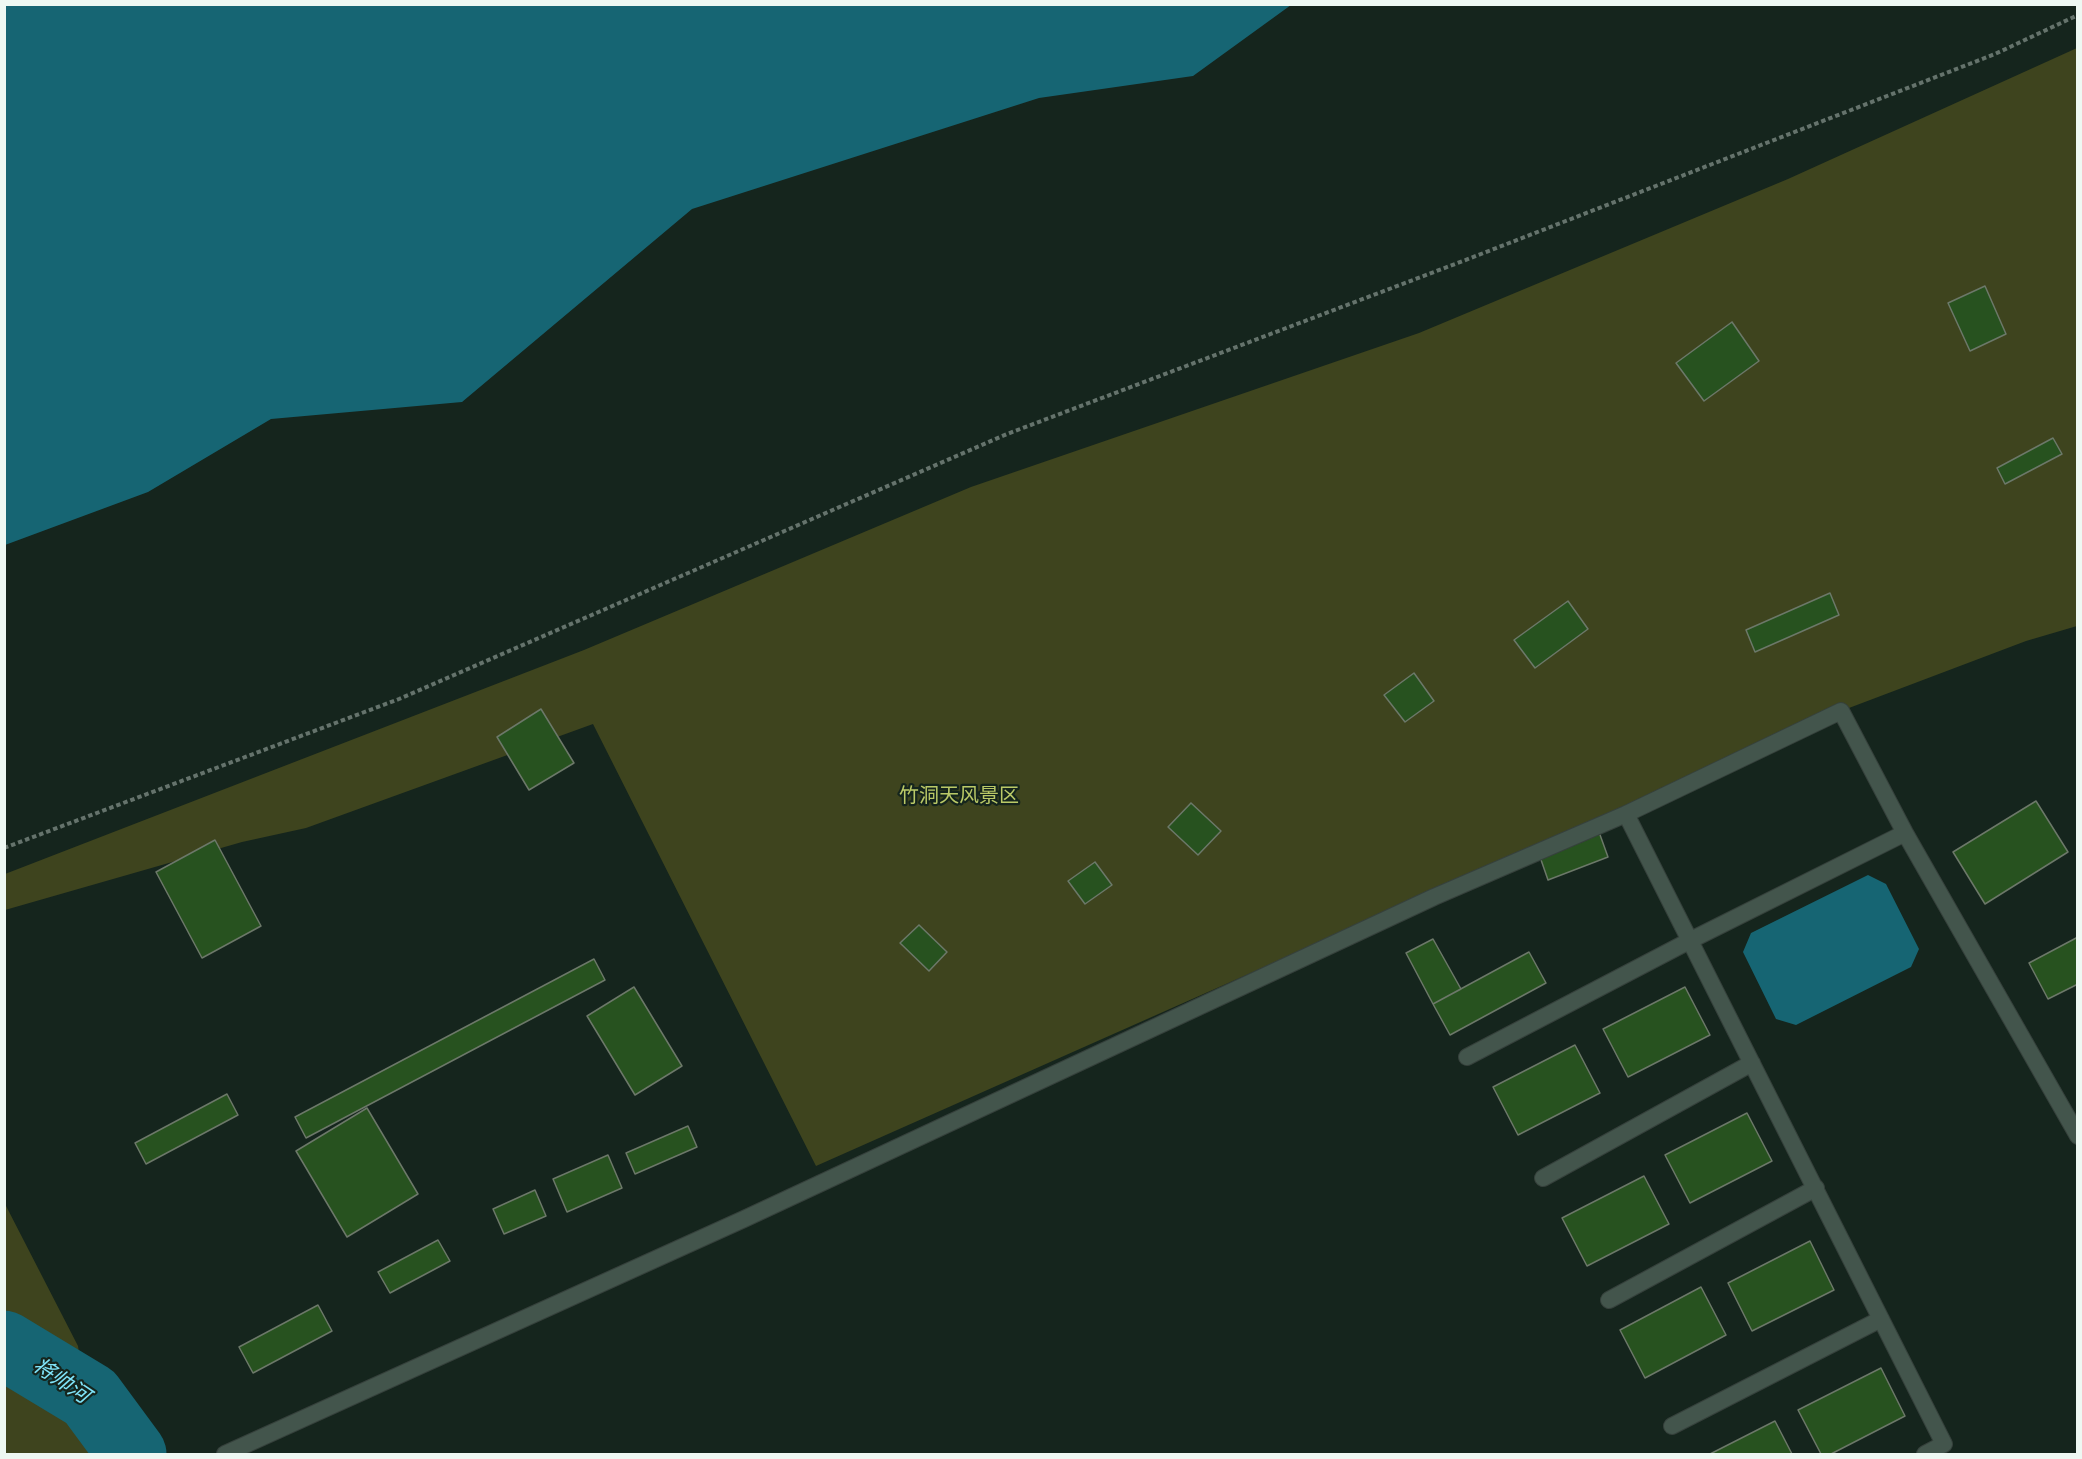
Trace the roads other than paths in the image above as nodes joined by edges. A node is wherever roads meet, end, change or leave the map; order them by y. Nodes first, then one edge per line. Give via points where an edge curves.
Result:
1 (1626, 814) junction
2 (1905, 833) junction
3 (1690, 940) junction
4 (1467, 1057) dead end
5 (1752, 1063) junction
6 (2078, 1136) edge
7 (1543, 1178) dead end
8 (1816, 1188) junction
9 (1609, 1300) dead end
10 (1881, 1319) junction
11 (1672, 1426) dead end
12 (227, 1453) edge
13 (1925, 1455) edge

1 - 2 lane via 1841,711
1 - 3 lane
1 - 12 lane via 1434,897 744,1220
2 - 3 lane
2 - 6 lane
3 - 4 lane
3 - 5 lane
5 - 7 lane
5 - 8 lane
8 - 9 lane
8 - 10 lane
10 - 11 lane
10 - 13 lane via 1944,1444

